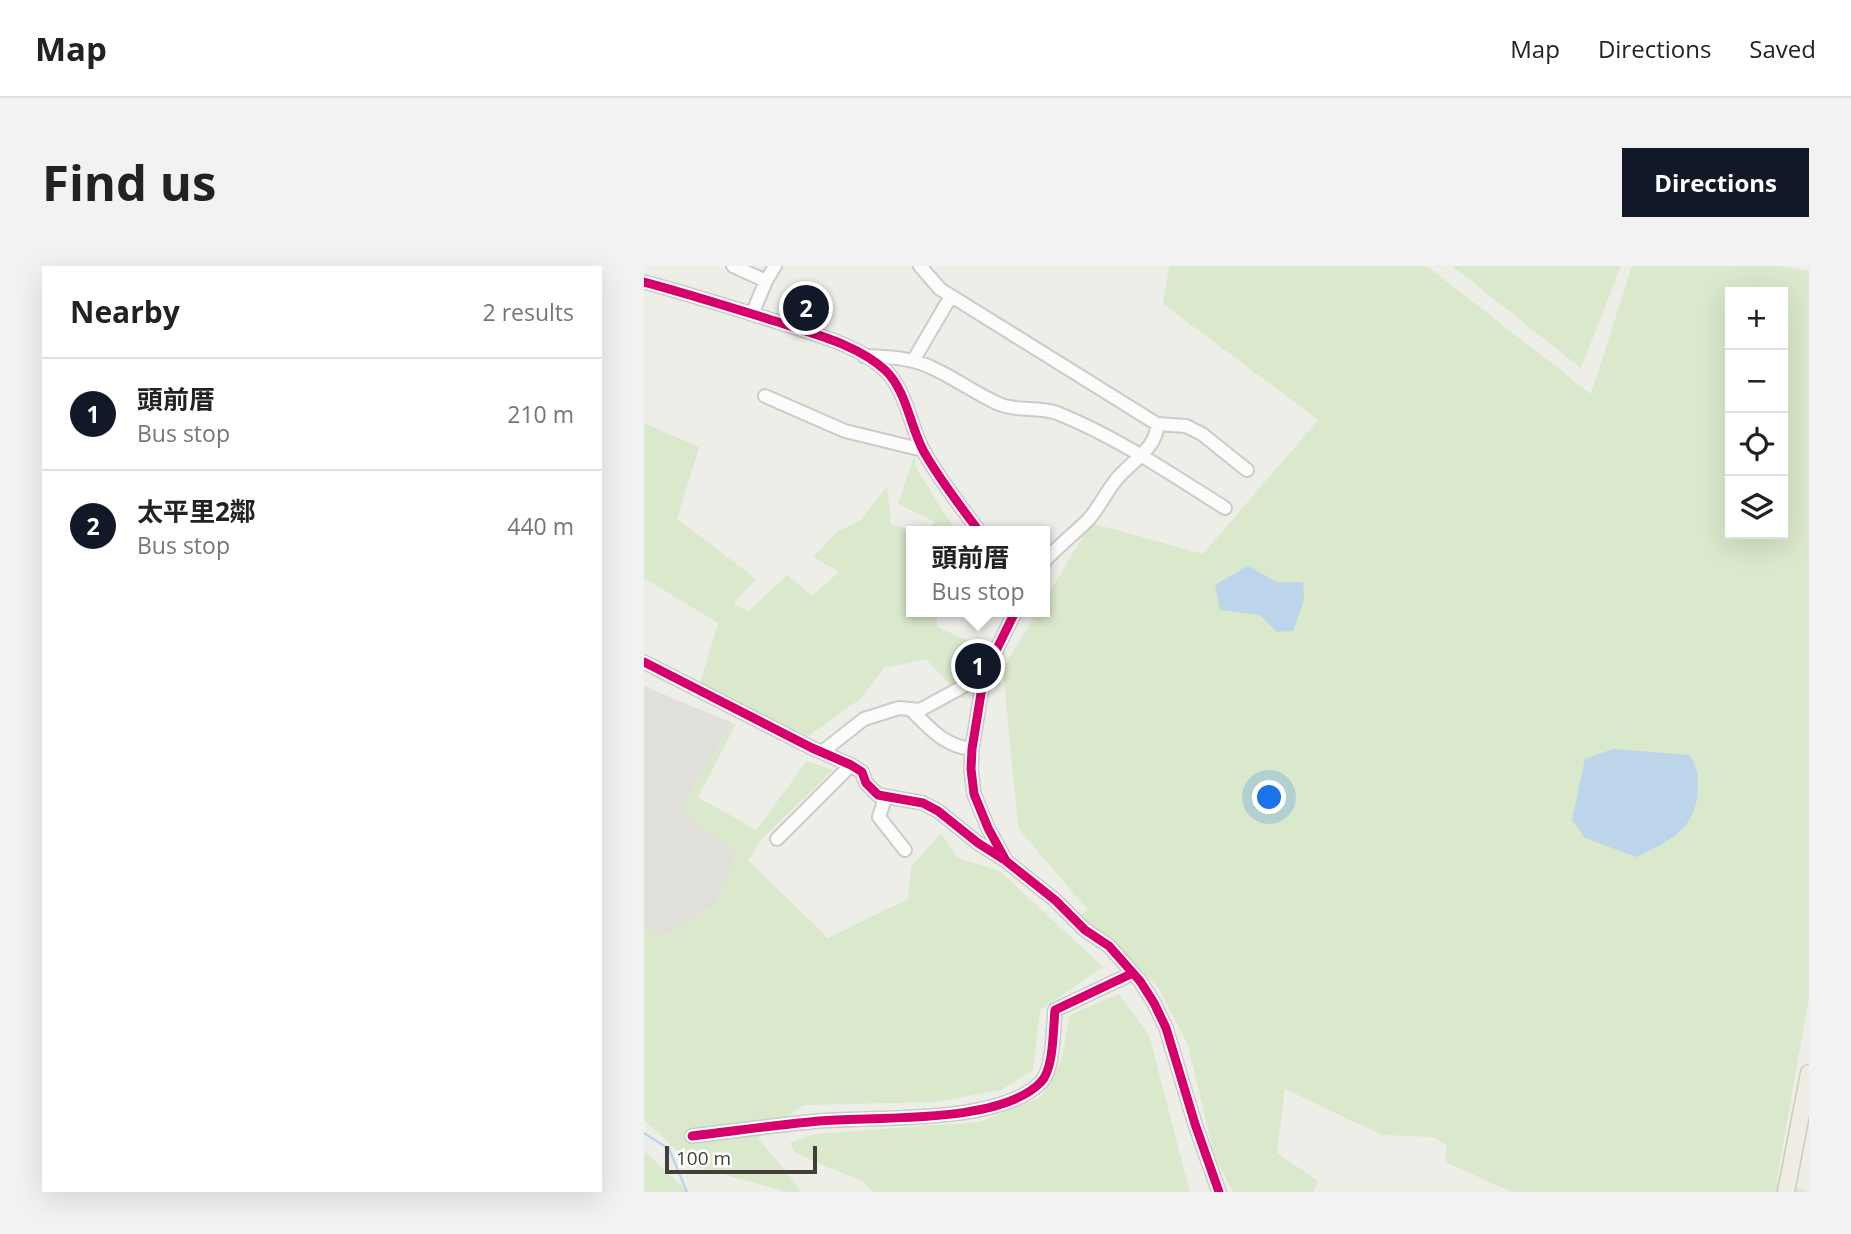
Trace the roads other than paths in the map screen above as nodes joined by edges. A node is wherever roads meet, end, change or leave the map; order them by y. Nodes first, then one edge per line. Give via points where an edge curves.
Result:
1 (733, 266) edge
2 (775, 266) edge
3 (920, 266) edge
4 (766, 281) junction
5 (644, 282) edge
6 (951, 296) junction
7 (752, 314) junction
8 (864, 356) junction
9 (913, 361) junction
10 (765, 396) dead end
11 (1157, 424) junction
12 (923, 450) junction
13 (1142, 455) junction
14 (1247, 470) dead end
15 (1225, 508) dead end
16 (975, 526) edge
17 (1050, 556) edge
18 (1013, 617) edge
19 (644, 662) edge
20 (984, 675) junction
21 (909, 709) junction
22 (972, 749) junction
23 (822, 752) junction
24 (851, 765) junction
25 (885, 798) junction
26 (777, 839) dead end
27 (905, 850) dead end
28 (1006, 861) junction
29 (1133, 973) junction
30 (1809, 1073) edge
31 (692, 1136) dead end
32 (1219, 1192) edge
33 (1786, 1192) edge

1 - 4 street
2 - 4 street
3 - 6 street
4 - 7 street
5 - 7 street
6 - 9 street
6 - 11 street
7 - 8 street via 831,339
8 - 9 street
8 - 12 street via 886,371 895,384
9 - 13 street via 999,404 1052,411
10 - 12 street via 845,431
11 - 13 street
11 - 14 street via 1186,426 1202,434
12 - 16 street
13 - 15 street
13 - 17 street via 1117,478 1089,519
18 - 20 street
19 - 23 street
20 - 21 street via 920,710
20 - 22 street
21 - 22 street via 943,740
21 - 23 street via 864,719
22 - 28 street via 974,794
23 - 24 street
24 - 25 street
24 - 26 street
25 - 27 street via 879,817
25 - 28 street via 923,803
28 - 29 street via 1109,947
29 - 31 street via 1055,1010 1051,1055 1043,1080 1010,1102 974,1110
29 - 32 street via 1166,1028
30 - 33 main road

